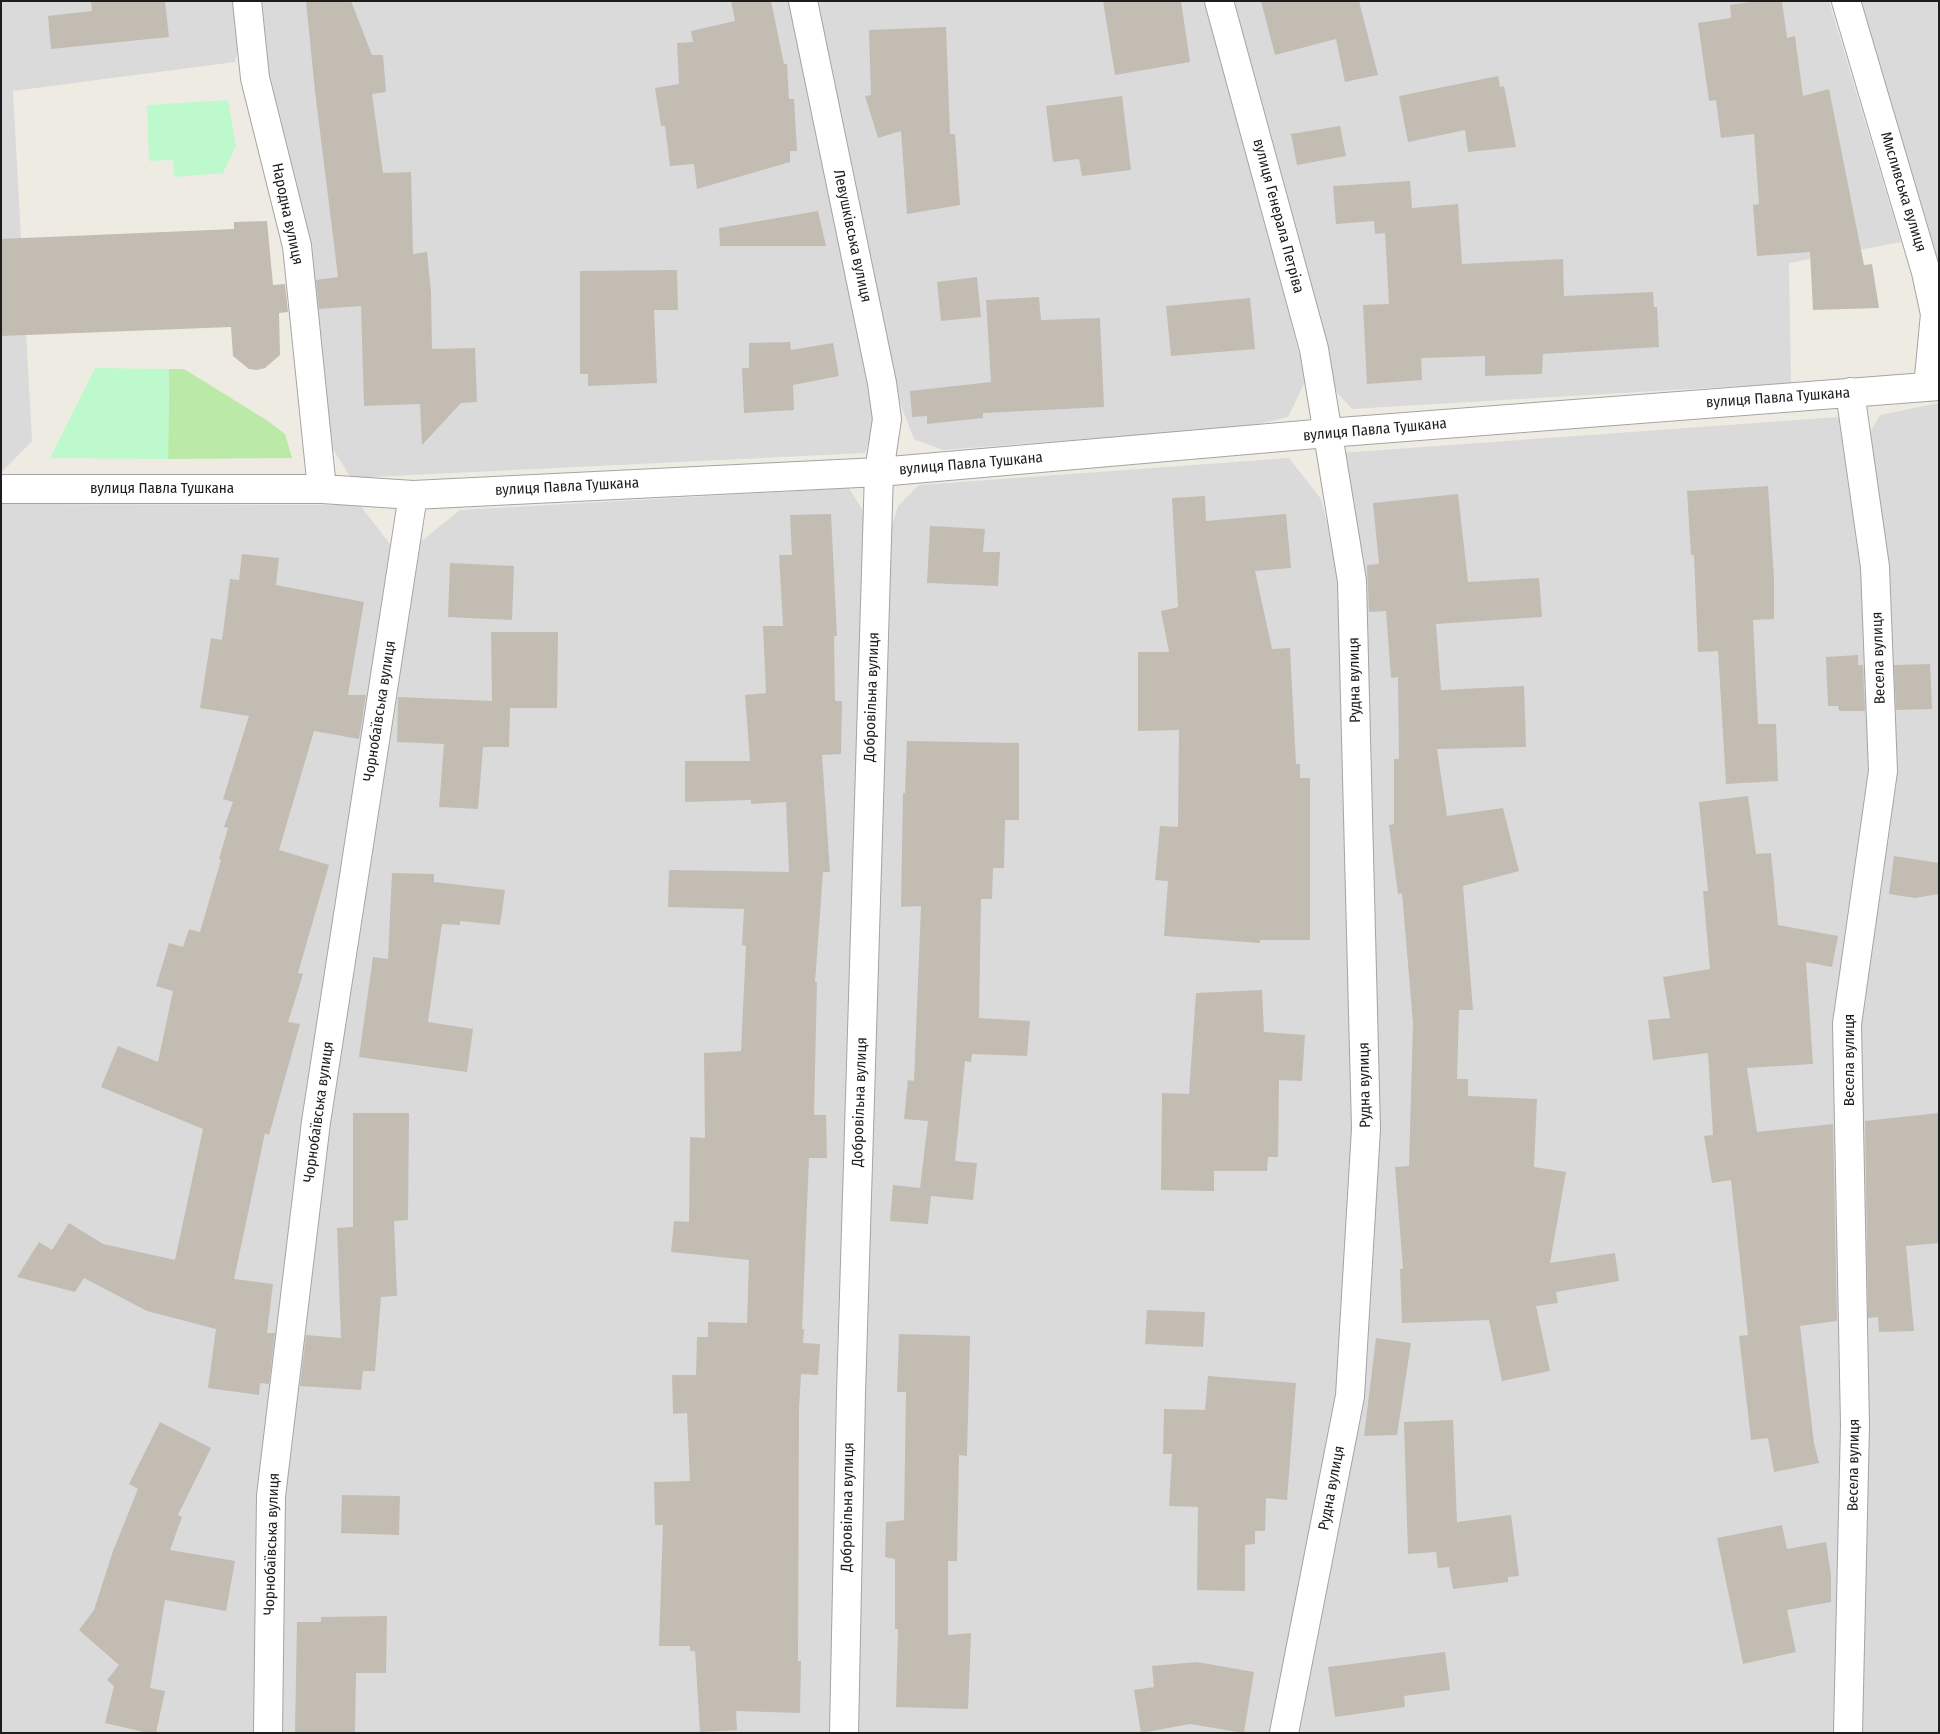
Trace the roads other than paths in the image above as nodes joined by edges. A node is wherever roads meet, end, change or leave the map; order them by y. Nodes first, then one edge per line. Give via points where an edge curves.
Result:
1 (247, 1) edge
2 (803, 1) edge
3 (1218, 1) edge
4 (1846, 1) edge
5 (1933, 386) edge
6 (1850, 392) junction
7 (1327, 433) junction
8 (879, 472) junction
9 (1, 489) edge
10 (322, 490) junction
11 (413, 495) junction
12 (268, 1733) edge
13 (844, 1733) edge
14 (1284, 1733) edge
15 (1848, 1733) edge

1 - 10 street, Народна вулиця via 255,78 297,246
2 - 8 street, Левушківська вулиця via 882,383 887,419
3 - 7 street, вулиця Генерала Петріва via 1314,349
4 - 5 street, Мисливська вулиця via 1926,272 1935,314
5 - 6 street, вулиця Павла Тушкана
6 - 7 street, вулиця Павла Тушкана
6 - 15 street, Весела вулиця via 1876,567 1883,771 1848,1024 1855,1425
7 - 8 street, вулиця Павла Тушкана
7 - 14 street, Рудна вулиця via 1352,581 1366,1129 1350,1396
8 - 11 street, вулиця Павла Тушкана
8 - 13 street, Добровільна вулиця via 851,1383
9 - 10 street, вулиця Павла Тушкана
10 - 11 street, вулиця Павла Тушкана
11 - 12 street, Чорнобаївська вулиця via 316,1122 272,1486

